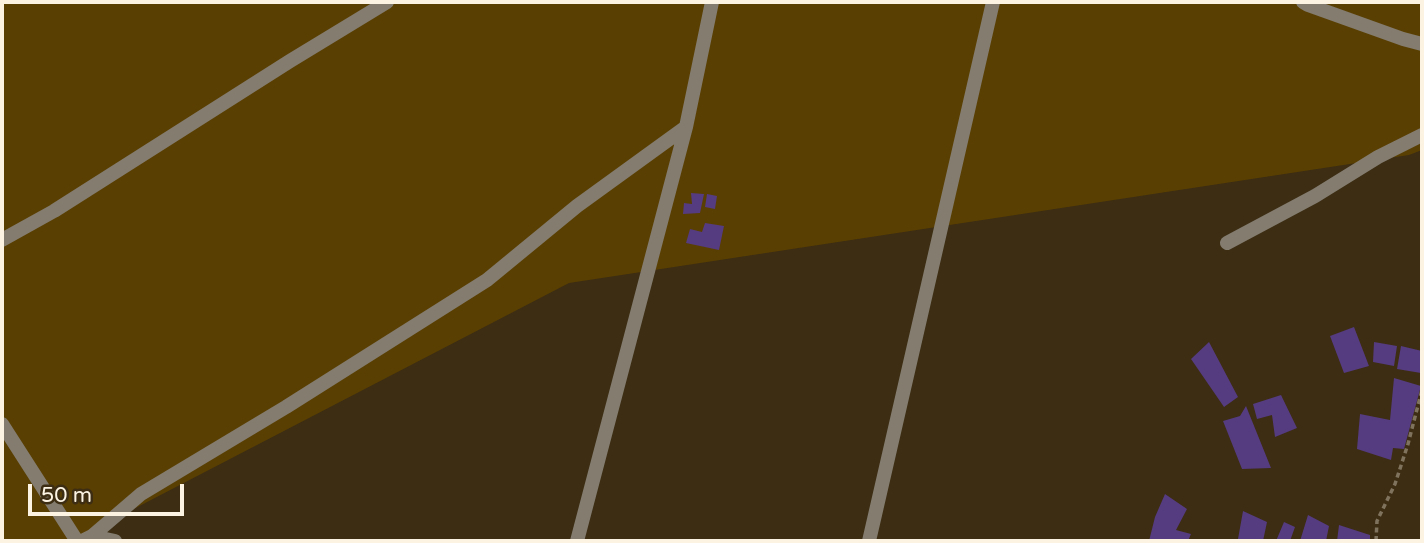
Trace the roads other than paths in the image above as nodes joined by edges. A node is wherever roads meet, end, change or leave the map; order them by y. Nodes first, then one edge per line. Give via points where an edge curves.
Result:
1 (387, 2) edge
2 (712, 2) edge
3 (993, 2) edge
4 (1303, 2) edge
5 (1422, 44) edge
6 (686, 127) junction
7 (1422, 135) edge
8 (2, 240) edge
9 (1227, 243) dead end
10 (2, 424) edge
11 (84, 540) edge
12 (115, 541) edge
13 (578, 541) edge
14 (869, 541) edge

1 - 8 street
2 - 6 street
3 - 14 street
4 - 5 street
6 - 11 street via 577,206 487,280 141,494
6 - 13 street
7 - 9 street
10 - 11 street
11 - 12 street

